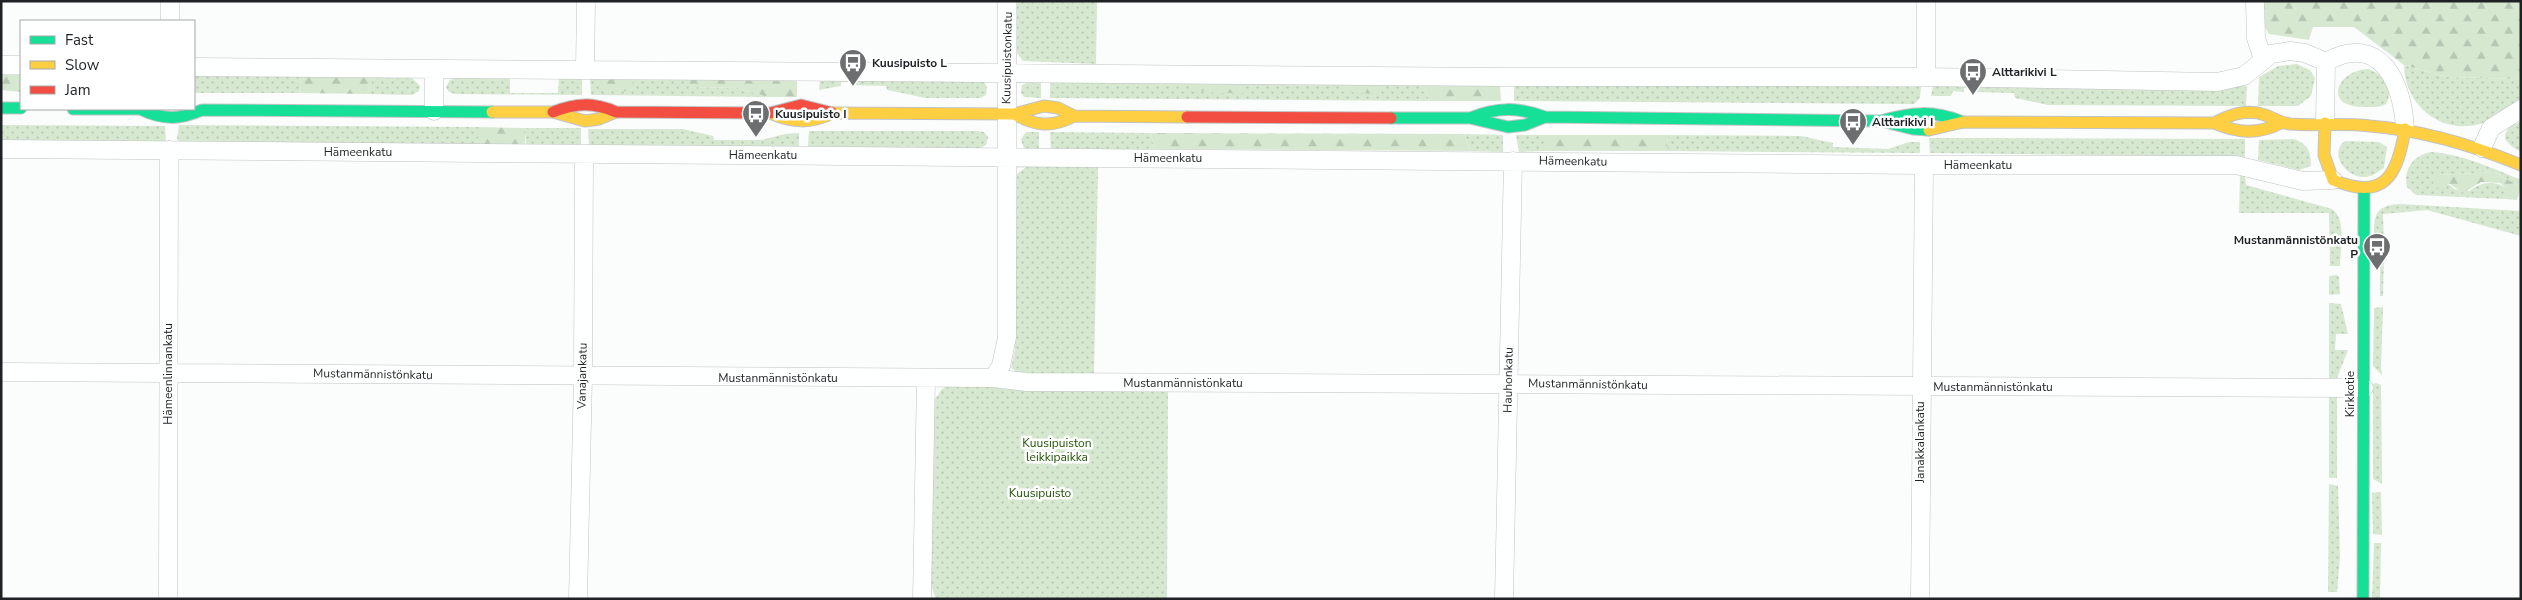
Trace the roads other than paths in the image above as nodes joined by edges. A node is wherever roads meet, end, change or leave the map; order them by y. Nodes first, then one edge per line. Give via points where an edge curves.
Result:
1 (170, 1) edge
2 (586, 1) edge
3 (1007, 1) edge
4 (1926, 1) edge
5 (2255, 1) edge
6 (170, 20) edge
7 (2263, 59) junction
8 (2326, 62) junction
9 (1, 65) edge
10 (20, 65) edge
11 (195, 67) edge
12 (434, 70) junction
13 (585, 70) junction
14 (1007, 73) junction
15 (1926, 77) junction
16 (1, 108) edge
17 (20, 108) edge
18 (198, 108) edge
19 (2521, 109) edge
20 (143, 110) edge
21 (434, 111) junction
22 (553, 112) junction
23 (616, 112) junction
24 (770, 113) junction
25 (834, 113) junction
26 (1010, 114) junction
27 (1074, 116) junction
28 (1545, 117) junction
29 (1470, 118) junction
30 (1881, 121) junction
31 (1963, 122) junction
32 (2281, 123) junction
33 (2324, 123) junction
34 (2214, 124) junction
35 (2405, 129) junction
36 (2482, 148) junction
37 (1, 149) edge
38 (169, 150) junction
39 (584, 154) junction
40 (1006, 157) junction
41 (1513, 160) junction
42 (1924, 165) junction
43 (2521, 165) edge
44 (2333, 180) junction
45 (2364, 190) junction
46 (1, 372) edge
47 (168, 372) junction
48 (583, 376) junction
49 (993, 378) junction
50 (926, 379) junction
51 (1507, 383) junction
52 (1920, 387) junction
53 (2364, 388) junction
54 (168, 599) edge
55 (578, 599) edge
56 (922, 599) edge
57 (1504, 599) edge
58 (1920, 599) edge
59 (2363, 599) edge

1 - 6 street
2 - 13 street
3 - 14 street, Kuusipuistonkatu
4 - 15 street
5 - 7 street via 2256,38
7 - 8 street via 2271,54 2290,51 2306,53
7 - 15 street via 2244,76 2217,82
8 - 33 street
8 - 35 street via 2350,53 2374,58 2388,67 2401,94
9 - 10 street
11 - 12 street
12 - 13 street
12 - 21 street
13 - 14 street
14 - 15 street
14 - 26 street, Kuusipuistonkatu
16 - 17 main road
18 - 20 main road via 184,119 161,119
18 - 21 main road
19 - 36 street via 2491,128
21 - 22 main road
22 - 23 main road via 573,120 597,121
22 - 23 main road via 573,103 597,103
23 - 24 main road
24 - 25 main road via 791,105 815,105
24 - 25 main road via 791,123 815,122
25 - 26 main road
26 - 27 main road via 1032,106 1057,106
26 - 27 main road via 1033,125 1057,126
26 - 40 street
27 - 29 main road
28 - 29 main road via 1524,108 1494,108
28 - 29 main road via 1525,127 1493,127
28 - 30 main road
30 - 31 main road via 1912,130 1939,130
30 - 31 main road via 1913,111 1939,112
31 - 34 main road
32 - 33 main road
32 - 34 main road via 2265,132 2234,132
32 - 34 main road via 2264,114 2234,113
33 - 35 main road
33 - 44 main road via 2324,155
35 - 36 main road
35 - 45 main road via 2403,152 2395,169 2381,186
36 - 43 main road
37 - 38 street, Hämeenkatu
38 - 39 street, Hämeenkatu
38 - 47 street, Hämeenlinnankatu
39 - 40 street, Hämeenkatu
39 - 48 street, Vanajankatu
40 - 41 street, Hämeenkatu
40 - 49 street via 1007,337 1001,366
41 - 42 street, Hämeenkatu
41 - 51 street, Hauhonkatu
42 - 44 street, Hämeenkatu via 2236,165 2302,181
42 - 52 street, Janakkalankatu
44 - 45 main road, Hämeenkatu via 2348,188
45 - 53 main road, Kirkkotie
46 - 47 street, Mustanmännistönkatu
47 - 48 street, Mustanmännistönkatu
47 - 54 street, Hämeenlinnankatu
48 - 50 street, Mustanmännistönkatu
48 - 55 street, Vanajankatu
49 - 50 street, Mustanmännistönkatu
49 - 51 street, Mustanmännistönkatu via 1026,382
50 - 56 street
51 - 52 street, Mustanmännistönkatu
51 - 57 street, Hauhonkatu
52 - 53 street, Mustanmännistönkatu
52 - 58 street, Janakkalankatu
53 - 59 main road, Kirkkotie

